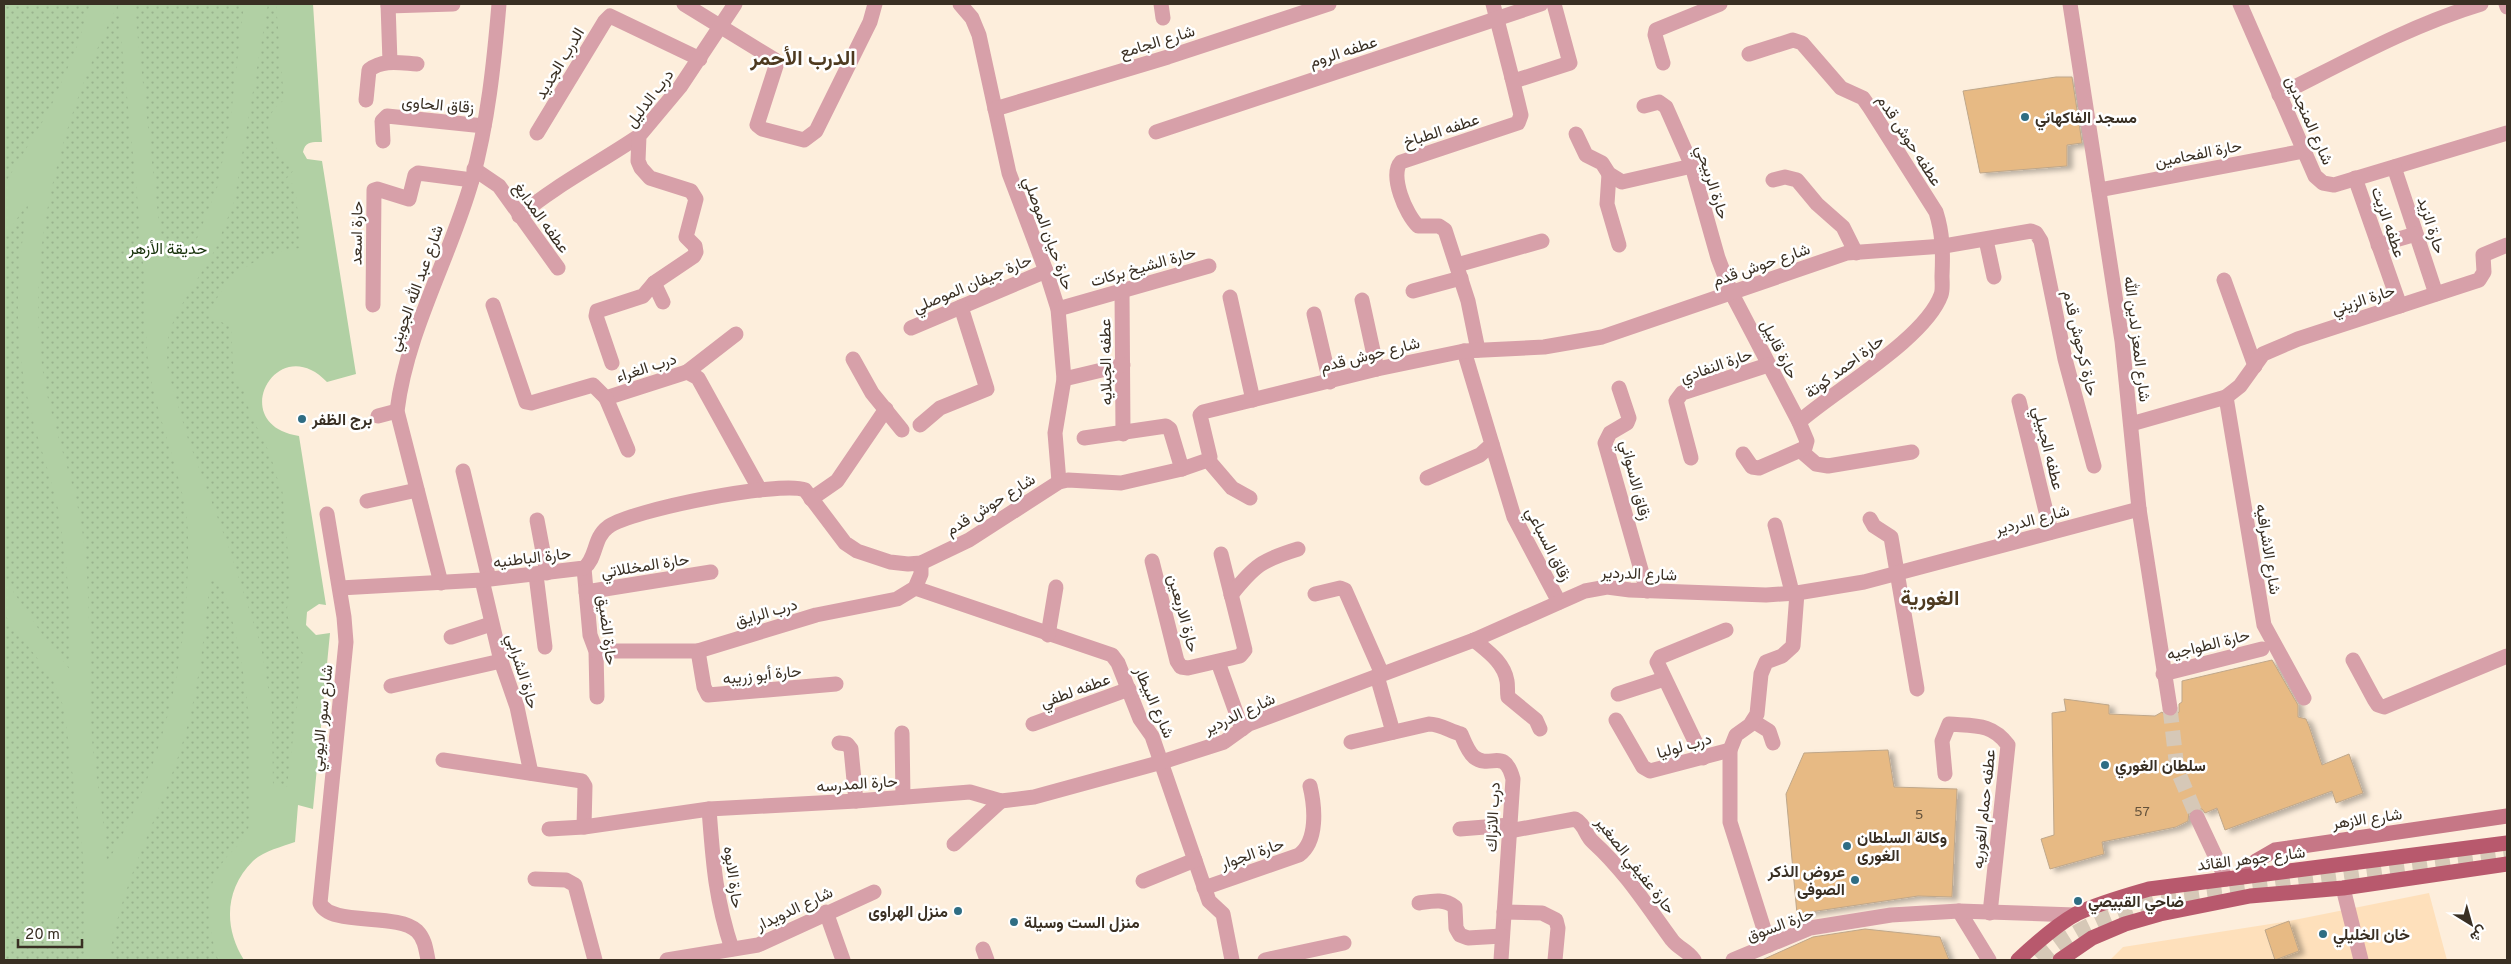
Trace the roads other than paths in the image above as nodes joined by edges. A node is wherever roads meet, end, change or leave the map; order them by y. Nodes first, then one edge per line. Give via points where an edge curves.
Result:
1 (453, 4) edge
2 (499, 4) edge
3 (684, 4) edge
4 (735, 4) edge
5 (875, 4) edge
6 (960, 4) edge
7 (1329, 4) edge
8 (1493, 4) edge
9 (1541, 4) edge
10 (1554, 4) edge
11 (1720, 4) edge
12 (2070, 4) edge
13 (2240, 4) edge
14 (2481, 4) edge
15 (388, 5) edge
16 (2452, 8) edge
17 (1497, 19) junction
18 (720, 27) junction
19 (1749, 54) dead end
20 (700, 59) junction
21 (390, 62) junction
22 (1663, 63) dead end
23 (417, 64) dead end
24 (1512, 78) junction
25 (2279, 95) junction
26 (366, 100) dead end
27 (1644, 106) dead end
28 (995, 109) junction
29 (484, 126) junction
30 (1156, 132) dead end
31 (537, 133) dead end
32 (2507, 133) edge
33 (1576, 134) dead end
34 (639, 136) junction
35 (383, 141) dead end
36 (2304, 151) junction
37 (1692, 166) junction
38 (2394, 167) junction
39 (1609, 174) junction
40 (473, 175) junction
41 (2355, 178) junction
42 (1773, 180) dead end
43 (2099, 190) junction
44 (518, 216) junction
45 (2032, 231) joint
46 (2416, 234) junction
47 (1542, 240) dead end
48 (1986, 240) junction
49 (1619, 244) dead end
50 (2378, 245) junction
51 (2507, 245) edge
52 (1944, 246) junction
53 (1856, 253) junction
54 (1209, 266) dead end
55 (558, 268) dead end
56 (1046, 271) junction
57 (1459, 271) junction
58 (1994, 276) dead end
59 (2224, 280) dead end
60 (654, 283) junction
61 (1122, 290) junction
62 (1413, 291) dead end
63 (1731, 292) junction
64 (2436, 294) junction
65 (1230, 297) dead end
66 (1362, 300) dead end
67 (663, 302) dead end
68 (373, 305) dead end
69 (493, 305) dead end
70 (2400, 306) junction
71 (960, 307) junction
72 (1058, 309) junction
73 (1314, 314) dead end
74 (911, 328) dead end
75 (736, 334) dead end
76 (1471, 350) junction
77 (853, 359) dead end
78 (612, 362) dead end
79 (1123, 365) junction
80 (1768, 365) junction
81 (2255, 366) junction
82 (1378, 369) junction
83 (687, 372) junction
84 (1064, 379) junction
85 (1330, 382) junction
86 (1619, 388) dead end
87 (2226, 397) junction
88 (606, 398) junction
89 (1253, 400) junction
90 (2019, 401) dead end
91 (886, 409) junction
92 (397, 411) junction
93 (378, 416) dead end
94 (1799, 422) junction
95 (2131, 424) junction
96 (920, 426) dead end
97 (902, 430) dead end
98 (1123, 434) junction
99 (1084, 438) dead end
100 (1492, 444) junction
101 (628, 450) dead end
102 (1801, 451) junction
103 (1912, 452) dead end
104 (1743, 454) dead end
105 (1691, 458) dead end
106 (1208, 460) junction
107 (2094, 466) dead end
108 (1182, 469) junction
109 (463, 470) dead end
110 (1427, 478) dead end
111 (1059, 482) junction
112 (417, 490) junction
113 (760, 490) junction
114 (1250, 498) dead end
115 (812, 499) junction
116 (367, 501) dead end
117 (2139, 509) junction
118 (326, 514) dead end
119 (1870, 519) dead end
120 (537, 520) dead end
121 (1775, 525) dead end
122 (2051, 532) junction
123 (1298, 549) dead end
124 (1221, 554) dead end
125 (1152, 560) dead end
126 (922, 562) junction
127 (584, 568) junction
128 (711, 572) dead end
129 (1899, 573) junction
130 (541, 574) junction
131 (485, 580) junction
132 (441, 583) junction
133 (1056, 586) dead end
134 (340, 588) junction
135 (915, 588) junction
136 (1647, 591) junction
137 (586, 592) junction
138 (1795, 592) junction
139 (1231, 594) junction
140 (1316, 594) dead end
141 (1559, 602) junction
142 (491, 624) junction
143 (1726, 630) dead end
144 (1048, 635) junction
145 (451, 637) dead end
146 (1474, 640) junction
147 (545, 647) dead end
148 (2262, 649) dead end
149 (596, 651) junction
150 (698, 651) junction
151 (2507, 656) edge
152 (501, 660) junction
153 (2353, 660) dead end
154 (1218, 662) junction
155 (2163, 674) junction
156 (1379, 675) junction
157 (1664, 679) junction
158 (836, 684) dead end
159 (391, 686) dead end
160 (1129, 689) junction
161 (1917, 689) dead end
162 (1618, 694) dead end
163 (597, 697) dead end
164 (2304, 698) dead end
165 (2170, 708) tunnel mouth
166 (1616, 720) dead end
167 (1753, 721) junction
168 (1033, 724) dead end
169 (1242, 729) junction
170 (1540, 729) dead end
171 (1393, 732) junction
172 (902, 733) dead end
173 (1352, 742) dead end
174 (839, 743) dead end
175 (1773, 743) dead end
176 (1730, 750) junction
177 (1703, 758) junction
178 (443, 760) dead end
179 (1162, 762) junction
180 (531, 773) junction
181 (1944, 774) dead end
182 (1310, 786) dead end
183 (903, 797) junction
184 (856, 801) junction
185 (1001, 801) junction
186 (709, 808) junction
187 (2507, 816) edge
188 (2197, 817) tunnel mouth
189 (584, 827) junction
190 (1510, 828) junction
191 (549, 829) dead end
192 (1460, 829) dead end
193 (2507, 843) edge
194 (954, 844) dead end
195 (1195, 860) junction
196 (2507, 864) edge
197 (2242, 877) junction
198 (535, 879) dead end
199 (2226, 879) junction
200 (1143, 881) dead end
201 (1204, 888) junction
202 (2343, 888) junction
203 (874, 892) dead end
204 (1418, 903) dead end
205 (1959, 911) junction
206 (826, 912) junction
207 (1504, 912) junction
208 (1990, 913) junction
209 (2075, 915) junction
210 (1502, 936) junction
211 (1344, 943) dead end
212 (1769, 945) junction
213 (732, 949) junction
214 (428, 960) edge
215 (595, 960) edge
216 (667, 960) edge
217 (843, 960) edge
218 (1232, 960) edge
219 (1266, 960) edge
220 (1501, 960) edge
221 (1555, 960) edge
222 (1694, 960) edge
223 (1733, 960) edge
224 (1989, 960) edge
225 (2018, 960) edge
226 (2060, 960) edge
227 (2361, 960) edge

1 - 15 street
2 - 29 street, شارع عبد الله الجويني via 492,85
3 - 18 street
4 - 18 street, درب الدليل
5 - 18 street via 870,22 820,123 812,136 804,140 757,125 776,63
6 - 28 street, حارة حيان الموصلي via 972,18 979,36
7 - 28 street, شارع الجامع
8 - 17 street
9 - 17 street, عطفه الروم
10 - 24 street via 1570,63 1517,80
11 - 22 street via 1656,30 1654,35
12 - 43 street, شارع المعز لدين الله
13 - 25 street, شارع المنجدين
14 - 16 street
15 - 21 street
16 - 25 street
17 - 24 street
17 - 30 street, عطفه الروم
18 - 20 street, درب الدليل
19 - 52 street, عطفه حوش قدم via 1793,40 1802,43 1840,88 1862,98 1936,212
20 - 31 street, الدرب الجديد via 610,16
20 - 34 street, درب الدليل
21 - 23 street
21 - 26 street via 375,65 369,70
24 - 57 street, عطفه الطباخ via 1521,115 1518,123 1401,162 1397,167 1406,211 1418,226 1439,226 1445,230
25 - 36 street, شارع المنجدين
27 - 37 street, حارة الربيحي via 1659,102 1666,107
28 - 56 street, حارة حيان الموصلي via 1009,173
29 - 35 street, زقاق الحاوى via 387,116 382,121
29 - 40 street, شارع عبد الله الجويني
32 - 38 street, شارع المنجدين
33 - 39 street via 1586,155 1602,163
34 - 44 street via 543,195
34 - 60 street, درب الدليل via 638,161 645,174 691,191 696,198 686,237 696,252
36 - 41 street, شارع المنجدين via 2315,176 2323,183 2334,185
36 - 43 street, حارة الفحامين
37 - 39 street via 1622,182
37 - 63 street, حارة الربيحي
38 - 41 street, شارع المنجدين
38 - 46 street, حارة الزيد
39 - 49 street via 1606,204
40 - 44 street, عطفه المدابغ via 499,186
40 - 68 street, حارة اسعد via 418,173 409,199 374,190
40 - 92 street, شارع عبد الله الجويني via 411,345 400,383
41 - 50 street, عطفه الزيت
42 - 53 street via 1785,177 1797,180 1843,227
43 - 95 street, شارع المعز لدين الله
44 - 55 street, عطفه المدابغ
45 - 48 street, شارع حوش قدم
45 - 107 street, حارة كرحوش قدم via 2041,241 2065,359
46 - 50 street
46 - 64 street, حارة الزيد
47 - 57 street
48 - 52 street, شارع حوش قدم
48 - 58 street
50 - 70 street, عطفه الزيت
51 - 64 street, حارة الزيني via 2483,256 2484,272 2479,280
52 - 53 street, شارع حوش قدم
52 - 94 street, حارة احمد كوتة via 1941,295 1928,316 1908,339
53 - 63 street, شارع حوش قدم via 1847,253
54 - 61 street, حارة الشيخ بركات
56 - 71 street, حارة جيفان الموصلي
56 - 72 street, حارة حيان الموصلي
57 - 62 street
57 - 76 street, عطفه الطباخ via 1468,301
59 - 81 street
60 - 67 street
60 - 78 street, درب الدليل via 643,296 595,314
61 - 72 street, حارة الشيخ بركات
61 - 79 street, عطفه الجبلايه
63 - 76 street, شارع حوش قدم via 1602,336 1544,347
63 - 80 street, حارة قابيل
64 - 70 street, حارة الزيني
65 - 89 street
66 - 82 street
69 - 88 street, درب الغراء via 526,402 593,385
70 - 81 street, حارة الزيني via 2298,339 2264,354
71 - 74 street, حارة جيفان الموصلي
71 - 96 street via 987,389 940,408
72 - 84 street, حارة حيان الموصلي
73 - 85 street
75 - 83 street
76 - 82 street, شارع حوش قدم
76 - 100 street, زقاق السباعي
77 - 91 street
79 - 84 street
79 - 98 street, عطفه الجبلايه
80 - 94 street, حارة قابيل
80 - 105 street, حارة النفادي via 1679,396 1676,401
81 - 87 street, حارة الزيني via 2240,386
82 - 85 street, شارع حوش قدم
83 - 88 street, درب الغراء
83 - 113 street, درب الغراء via 698,378
84 - 111 street, حارة حيان الموصلي via 1055,434
85 - 89 street, شارع حوش قدم
86 - 136 street, زقاق الاسواني via 1629,418 1627,423 1610,433 1605,443
87 - 95 street
87 - 164 street, شارع الاشرافيه via 2264,625
88 - 101 street
89 - 106 street, شارع حوش قدم via 1201,413
90 - 122 street, عطفه الجبيلي
91 - 97 street
91 - 115 street via 837,481
92 - 93 street
92 - 112 street, شارع عبد الله الجويني
94 - 102 street via 1807,446
95 - 117 street, شارع المعز لدين الله
98 - 99 street
98 - 108 street via 1168,427
100 - 110 street via 1480,455
100 - 141 street, زقاق السباعي via 1514,517
102 - 103 street via 1816,464 1828,466
102 - 104 street via 1759,468 1752,467
106 - 108 street, شارع حوش قدم
106 - 114 street via 1232,488
108 - 111 street, شارع حوش قدم via 1121,483
109 - 131 street, حارة الشرابي
111 - 126 street, شارع حوش قدم via 969,540
112 - 116 street
112 - 132 street, شارع عبد الله الجويني
113 - 115 street, حارة الباطنيه via 798,487
113 - 127 street, حارة الباطنيه via 660,508 610,525 601,532 590,563
115 - 126 street, شارع حوش قدم via 846,543 857,551 890,562
117 - 122 street, شارع الدردير
117 - 155 street, شارع المعز لدين الله
118 - 134 street, شارع سور الايوبي
119 - 129 street via 1874,526 1892,537
120 - 130 street
121 - 138 street
122 - 129 street, شارع الدردير
123 - 139 street via 1258,564
124 - 139 street, حارة الاربعين
125 - 154 street, حارة الاربعين via 1176,661 1181,667 1188,668
126 - 135 street
127 - 130 street, حارة الباطنيه
127 - 137 street, حارة الضيق
128 - 137 street, حارة المخللاتي
129 - 138 street, شارع الدردير via 1864,582
129 - 161 street
130 - 131 street, حارة الباطنيه
130 - 147 street
131 - 132 street, حارة الباطنيه
131 - 142 street, حارة الشرابي
132 - 134 street, حارة الباطنيه
133 - 144 street
134 - 214 street, شارع سور الايوبي via 346,642 320,903 325,911 337,915 406,924 420,935
135 - 144 street, شارع البيطار
135 - 150 street, درب الرايق via 897,599 816,616
136 - 138 street, شارع الدردير via 1766,595
136 - 141 street, شارع الدردير via 1607,587 1585,591
137 - 149 street, حارة الضيق via 590,635
138 - 167 street via 1793,646 1763,667 1757,714
139 - 154 street, حارة الاربعين via 1245,650 1240,656
140 - 156 street via 1340,588 1344,590
141 - 146 street, شارع الدردير
142 - 145 street
142 - 152 street, حارة الشرابي
143 - 157 street via 1660,657 1657,662
144 - 160 street, شارع البيطار via 1112,655
146 - 156 street, شارع الدردير
146 - 170 street via 1495,657 1508,683 1508,697 1536,720
148 - 155 street, حارة الطواجيه
149 - 150 street, درب الرايق
149 - 163 street, حارة الضيق
150 - 158 street, حارة أبو زريبه via 708,695
151 - 153 street via 2384,707 2374,699
152 - 159 street
152 - 180 street, حارة الشرابي via 517,707
154 - 169 street, حارة الاربعين
155 - 165 street, شارع المعز لدين الله
156 - 169 street, شارع الدردير
156 - 171 street
157 - 162 street
157 - 177 street
160 - 168 street, عطفه لطفي
160 - 179 street, شارع البيطار via 1140,720 1152,736
166 - 177 street, درب لوليا via 1643,766 1650,771
167 - 175 street via 1769,731
167 - 176 street via 1736,735
169 - 179 street, شارع الدردير via 1224,742
171 - 173 street, درب الاتراك
171 - 190 street, درب الاتراك via 1438,724 1461,734 1473,757 1481,761 1503,761 1509,766 1513,779
172 - 183 street
174 - 184 street via 847,744 851,749
176 - 177 street, درب لوليا
176 - 212 street via 1730,822
178 - 180 street
179 - 185 street, حارة المدرسه via 1034,797
179 - 195 street, شارع البيطار
180 - 189 street via 585,783
181 - 208 street, عطفه حمام الغوريه via 1942,741 1948,724 1991,728 2008,745
182 - 201 street, حارة الجوار via 1312,838 1307,850
183 - 184 street, حارة المدرسه
183 - 185 street, حارة المدرسه via 970,792
184 - 186 street, حارة المدرسه
185 - 194 street
186 - 189 street, حارة المدرسه
186 - 213 street, حارة الابوه via 714,880
187 - 197 main road, شارع الازهر via 2275,850 2256,861
188 - 199 street
189 - 191 street, حارة المدرسه
190 - 192 street
190 - 207 street, درب الاتراك
190 - 222 street, حارة عفيفي الصغير via 1575,819 1580,822 1590,840 1622,872 1674,943 1688,951
193 - 197 main road, شارع جوهر القائد
195 - 200 street
195 - 201 street, شارع البيطار
196 - 202 main road
197 - 199 main road, شارع جوهر القائد
198 - 215 street via 566,880 575,885
199 - 209 main road, شارع جوهر القائد via 2149,889
201 - 218 street, شارع البيطار via 1209,901 1222,914
202 - 226 main road via 2250,896 2160,914 2092,938
202 - 227 street
203 - 206 street, شارع الدويدار
204 - 210 street via 1442,900 1450,903 1454,907 1460,935 1468,938
205 - 208 street, حارة السوق
205 - 212 street, حارة السوق via 1890,915 1810,928
205 - 224 street
206 - 213 street, شارع الدويدار via 758,944
206 - 217 street
207 - 210 street, درب الاتراك
207 - 221 street via 1542,913 1556,920
208 - 209 street, حارة السوق
209 - 225 main road, شارع جوهر القائد via 2034,944
210 - 220 street, درب الاتراك
211 - 219 street
212 - 223 street, حارة السوق
213 - 216 street, شارع الدويدار

